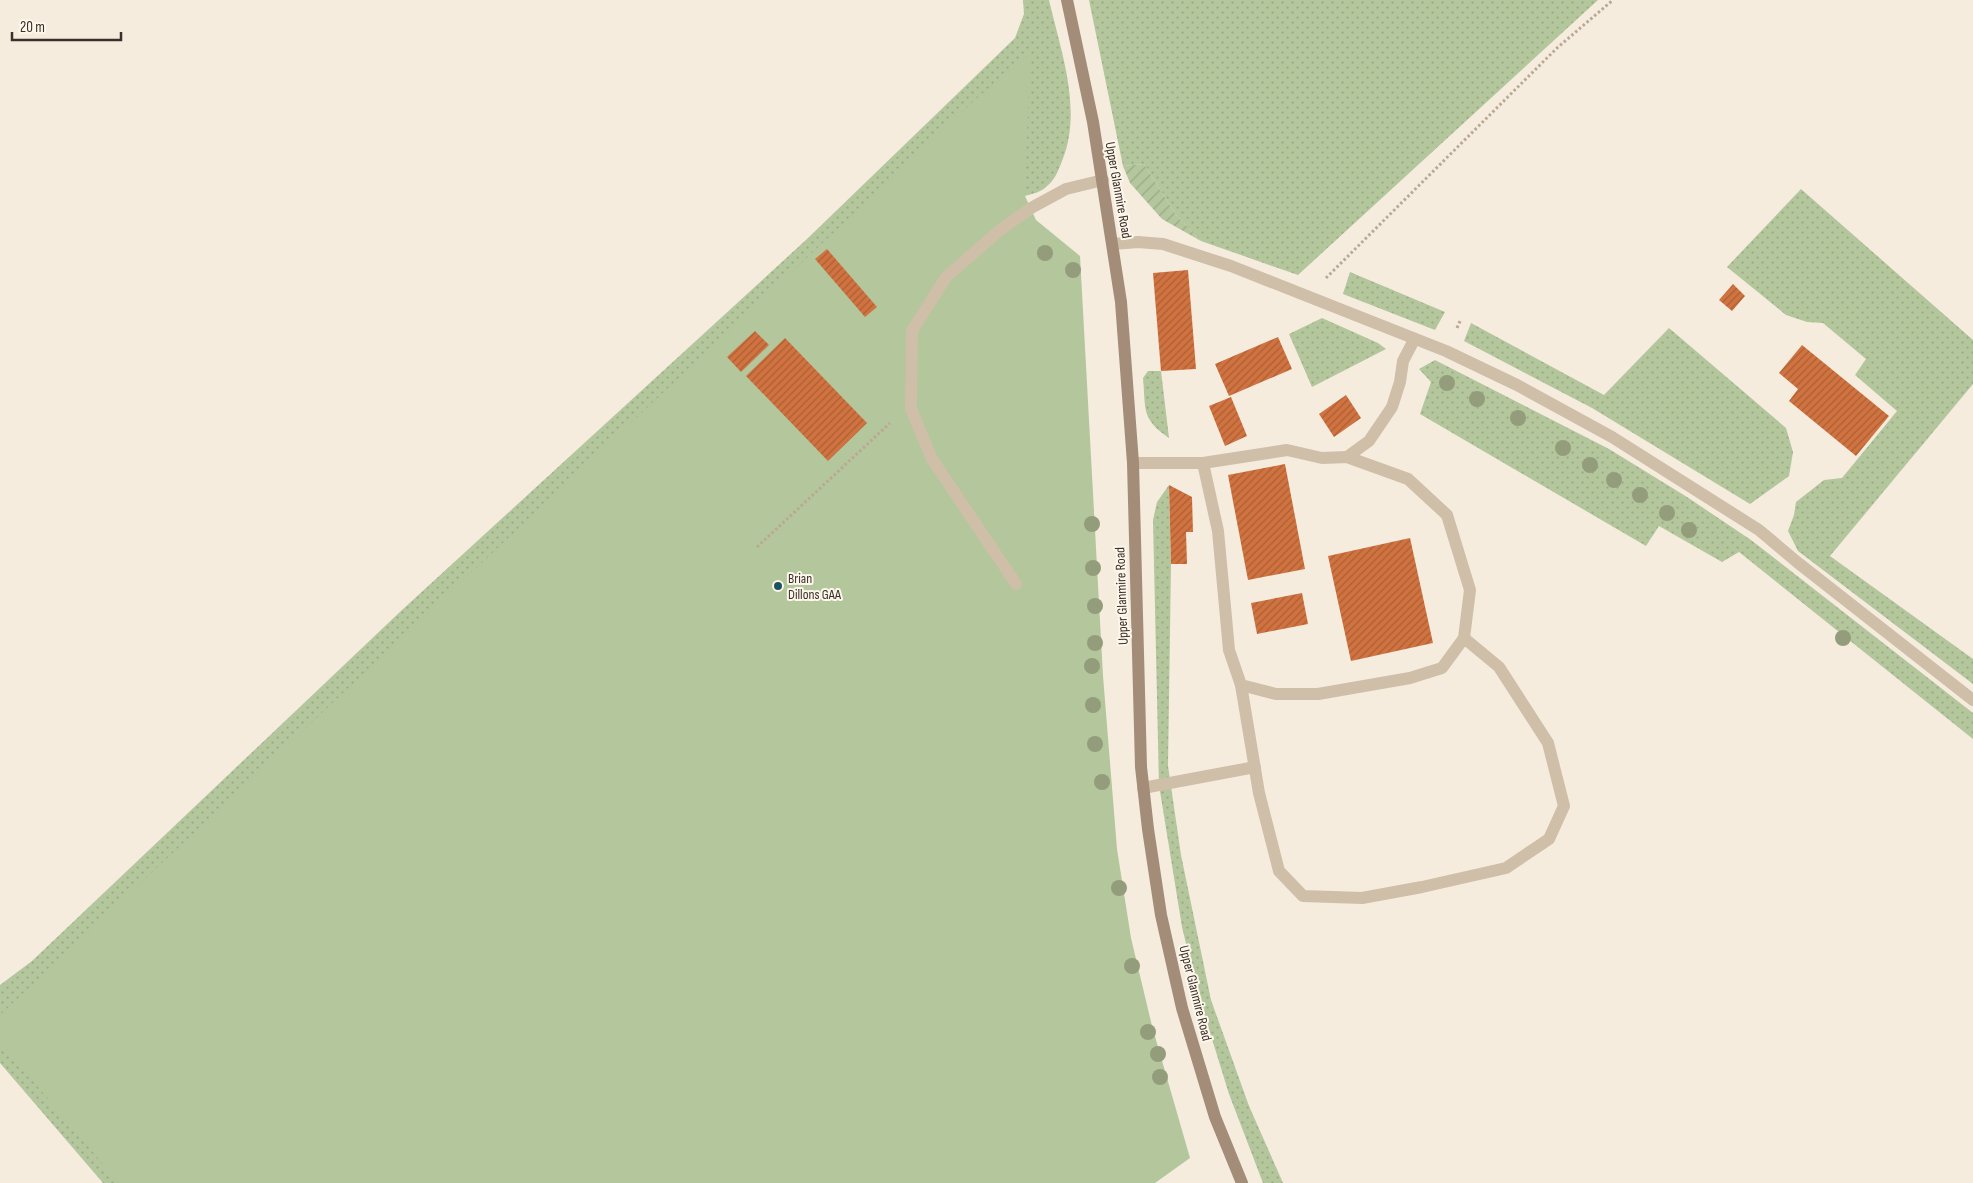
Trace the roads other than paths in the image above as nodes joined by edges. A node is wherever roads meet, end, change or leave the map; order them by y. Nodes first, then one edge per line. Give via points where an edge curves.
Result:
1 (1067, 0) edge
2 (1103, 180) junction
3 (1113, 244) junction
4 (1414, 340) junction
5 (1347, 456) junction
6 (1133, 463) junction
7 (1203, 463) junction
8 (1016, 584) dead end
9 (1464, 638) junction
10 (1241, 685) junction
11 (1973, 700) edge
12 (1255, 767) junction
13 (1143, 788) junction
14 (1242, 1183) edge

1 - 2 main road, Upper Glanmire Road
2 - 3 main road, Upper Glanmire Road
2 - 8 street via 1066,189 1000,230 946,277 912,332 912,410 932,459
3 - 4 street via 1163,244 1274,283
3 - 6 main road, Upper Glanmire Road via 1122,302
4 - 5 street via 1403,361 1392,407 1369,442
4 - 11 street via 1446,351 1517,385 1612,437 1722,505 1759,530
5 - 7 street via 1322,458 1286,450
5 - 9 street via 1408,479 1447,514 1470,590
6 - 7 street
6 - 13 main road, Upper Glanmire Road
7 - 10 street via 1218,531 1229,650
9 - 10 street via 1442,668 1410,678 1318,694 1276,694
9 - 12 street via 1499,667 1548,743 1564,806 1549,839 1506,868 1362,898 1303,896 1279,871
10 - 12 street
12 - 13 street
13 - 14 main road, Upper Glanmire Road via 1162,915 1182,1008 1215,1117

